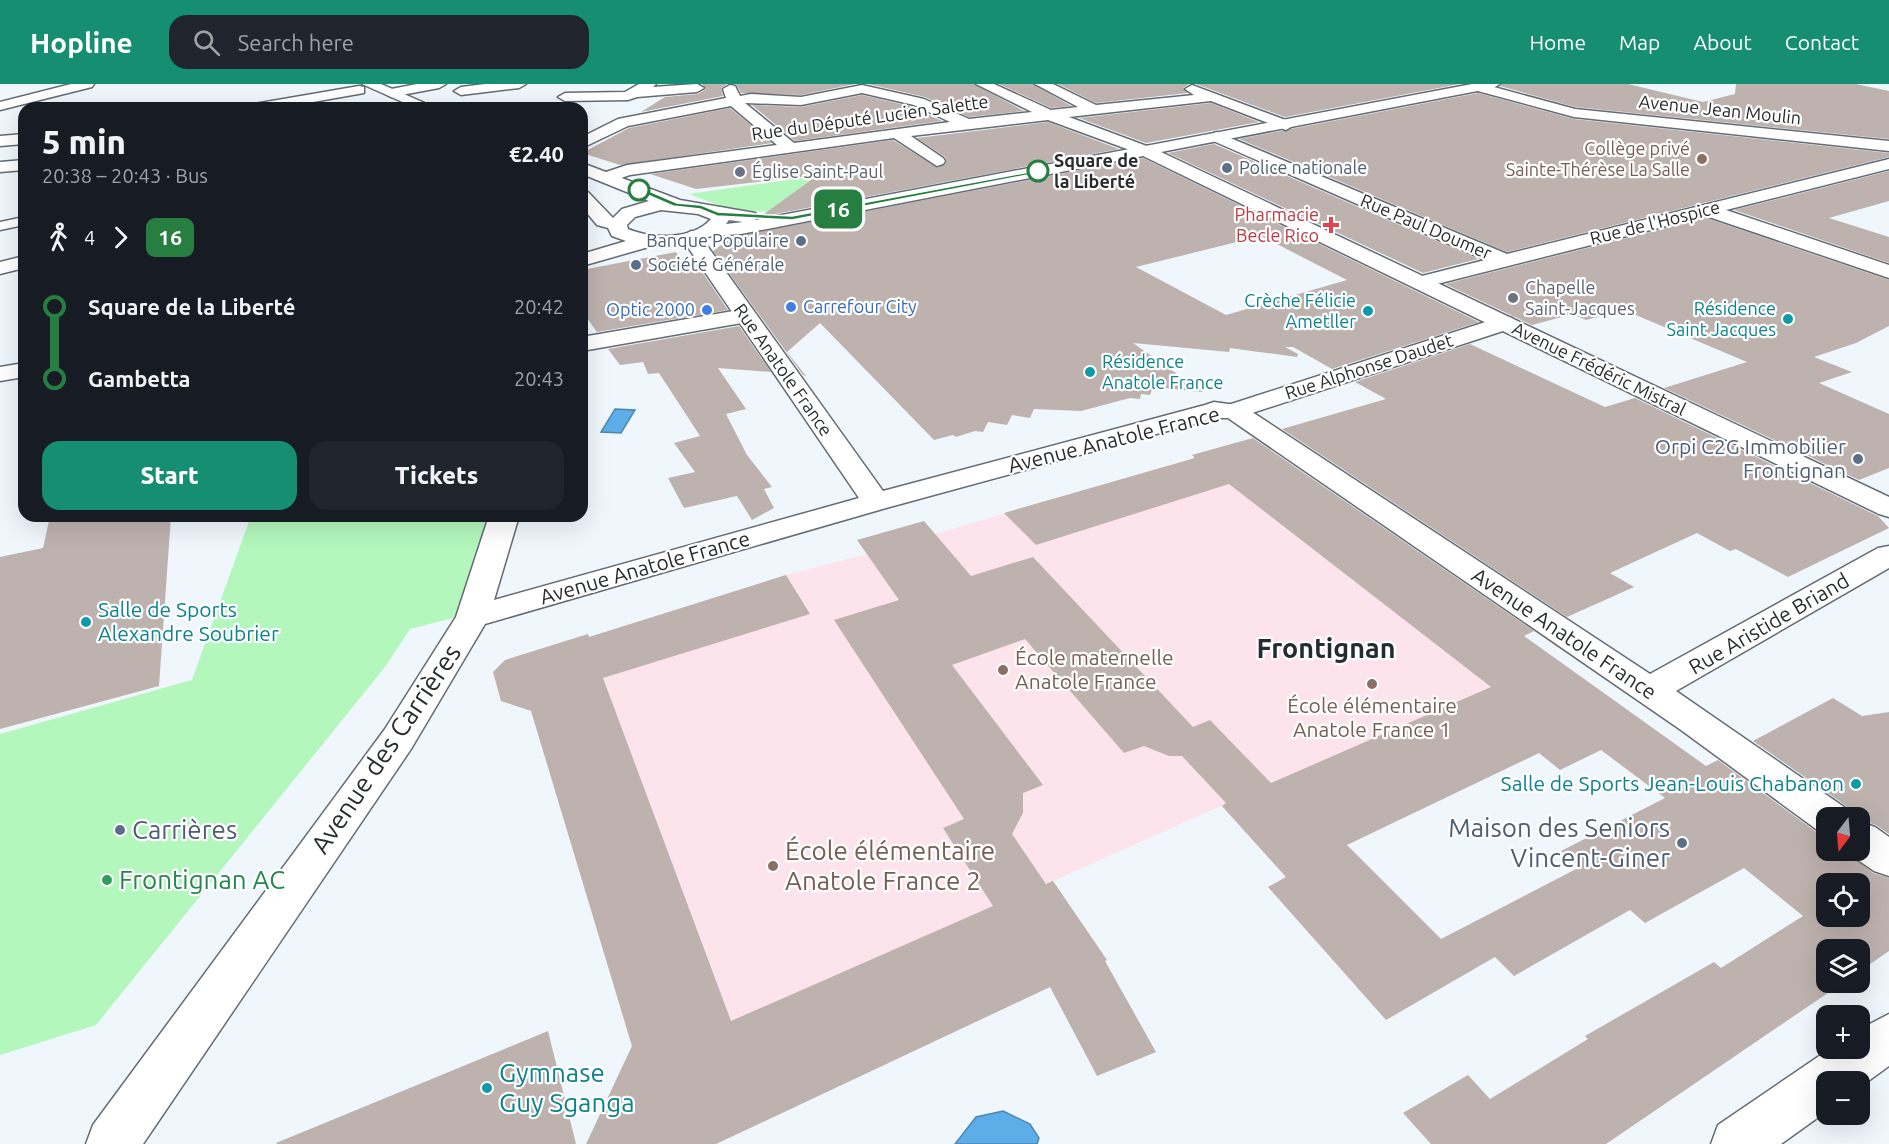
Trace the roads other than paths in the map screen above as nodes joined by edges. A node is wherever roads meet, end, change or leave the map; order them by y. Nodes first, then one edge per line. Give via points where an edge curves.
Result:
1 (87, 84) edge
2 (343, 84) edge
3 (439, 84) edge
4 (519, 84) edge
5 (649, 84) edge
6 (816, 84) edge
7 (983, 84) edge
8 (1042, 84) edge
9 (1178, 84) edge
10 (1486, 85) edge
11 (720, 86) edge
12 (364, 87) edge
13 (851, 87) edge
14 (548, 88) dead end
15 (461, 91) dead end
16 (391, 93) junction
17 (631, 94) junction
18 (1212, 97) junction
19 (817, 99) junction
20 (285, 102) edge
21 (392, 102) edge
22 (414, 102) edge
23 (569, 102) edge
24 (735, 102) junction
25 (924, 105) junction
26 (0, 106) edge
27 (839, 107) dead end
28 (1094, 110) junction
29 (666, 113) junction
30 (1049, 115) junction
31 (967, 124) junction
32 (1286, 125) junction
33 (915, 131) junction
34 (898, 134) junction
35 (588, 136) edge
36 (1216, 137) junction
37 (18, 140) edge
38 (0, 141) edge
39 (1889, 146) edge
40 (791, 148) junction
41 (1146, 151) junction
42 (937, 161) dead end
43 (1889, 164) edge
44 (18, 166) edge
45 (0, 167) edge
46 (588, 170) edge
47 (606, 178) junction
48 (588, 186) edge
49 (588, 203) edge
50 (676, 204) junction
51 (1707, 210) junction
52 (18, 222) edge
53 (0, 226) edge
54 (706, 227) junction
55 (618, 228) junction
56 (648, 241) junction
57 (601, 252) junction
58 (588, 257) edge
59 (1503, 260) junction
60 (18, 264) edge
61 (0, 268) edge
62 (1889, 272) edge
63 (1420, 282) junction
64 (745, 316) junction
65 (1504, 323) junction
66 (588, 343) edge
67 (18, 371) edge
68 (0, 374) edge
69 (1234, 411) junction
70 (876, 502) junction
71 (1885, 502) edge
72 (502, 522) edge
73 (1889, 555) edge
74 (473, 617) junction
75 (1648, 691) junction
76 (1816, 808) edge
77 (1870, 846) edge
78 (1889, 859) edge
79 (1889, 1037) edge
80 (112, 1144) edge
81 (1737, 1144) edge

1 - 26 street
2 - 12 street
3 - 16 street
4 - 15 street
5 - 17 street
6 - 13 street
7 - 30 street, Avenue Frédéric Mistral
8 - 28 street
9 - 18 street
10 - 32 street
10 - 39 street, Avenue Jean Moulin via 1593,116
11 - 17 street
11 - 24 street
12 - 16 street
12 - 20 street
12 - 21 street
13 - 19 street
13 - 25 street
14 - 23 street
16 - 22 street
17 - 23 street
17 - 29 street
18 - 28 street, Rue du Député Lucien Salette
18 - 32 street
19 - 24 street via 751,98
19 - 27 street
24 - 29 street
24 - 40 street
25 - 31 street
25 - 33 street via 899,115 899,121
28 - 30 street, Rue du Député Lucien Salette
29 - 35 street via 595,127
30 - 31 street, Rue du Député Lucien Salette
30 - 41 street, Avenue Frédéric Mistral
31 - 33 street, Rue du Député Lucien Salette
32 - 36 street
33 - 34 street, Rue du Député Lucien Salette
34 - 40 street, Rue du Député Lucien Salette
34 - 42 street
36 - 41 street
36 - 59 street, Rue Paul Doumer
37 - 38 street
40 - 47 street, Rue du Député Lucien Salette via 639,168
41 - 54 street via 741,228
41 - 63 street, Avenue Frédéric Mistral
43 - 51 street, Rue de l'Hospice
44 - 45 street
46 - 47 street
47 - 48 street, Rue du Député Lucien Salette
47 - 50 street
49 - 55 street
50 - 54 street via 701,207
50 - 55 street via 631,213
51 - 59 street, Rue de l'Hospice
51 - 62 street
52 - 53 lane
54 - 56 street
54 - 64 street, Rue Anatole France
55 - 56 street
55 - 57 street
56 - 57 street
57 - 58 street
59 - 63 street, Rue de l'Hospice
60 - 61 street
63 - 65 street, Avenue Frédéric Mistral
64 - 66 street
64 - 70 street, Rue Anatole France
65 - 69 street, Rue Alphonse Daudet
65 - 71 street, Avenue Frédéric Mistral
67 - 68 street
69 - 70 street, Avenue Anatole France via 1214,411
69 - 75 street, Avenue Anatole France
70 - 74 street, Avenue Anatole France
72 - 74 street, Avenue des Carrières
73 - 75 street, Rue Aristide Briand
74 - 80 street, Avenue des Carrières via 398,739
75 - 76 street, Avenue Anatole France
77 - 78 street
79 - 81 street

